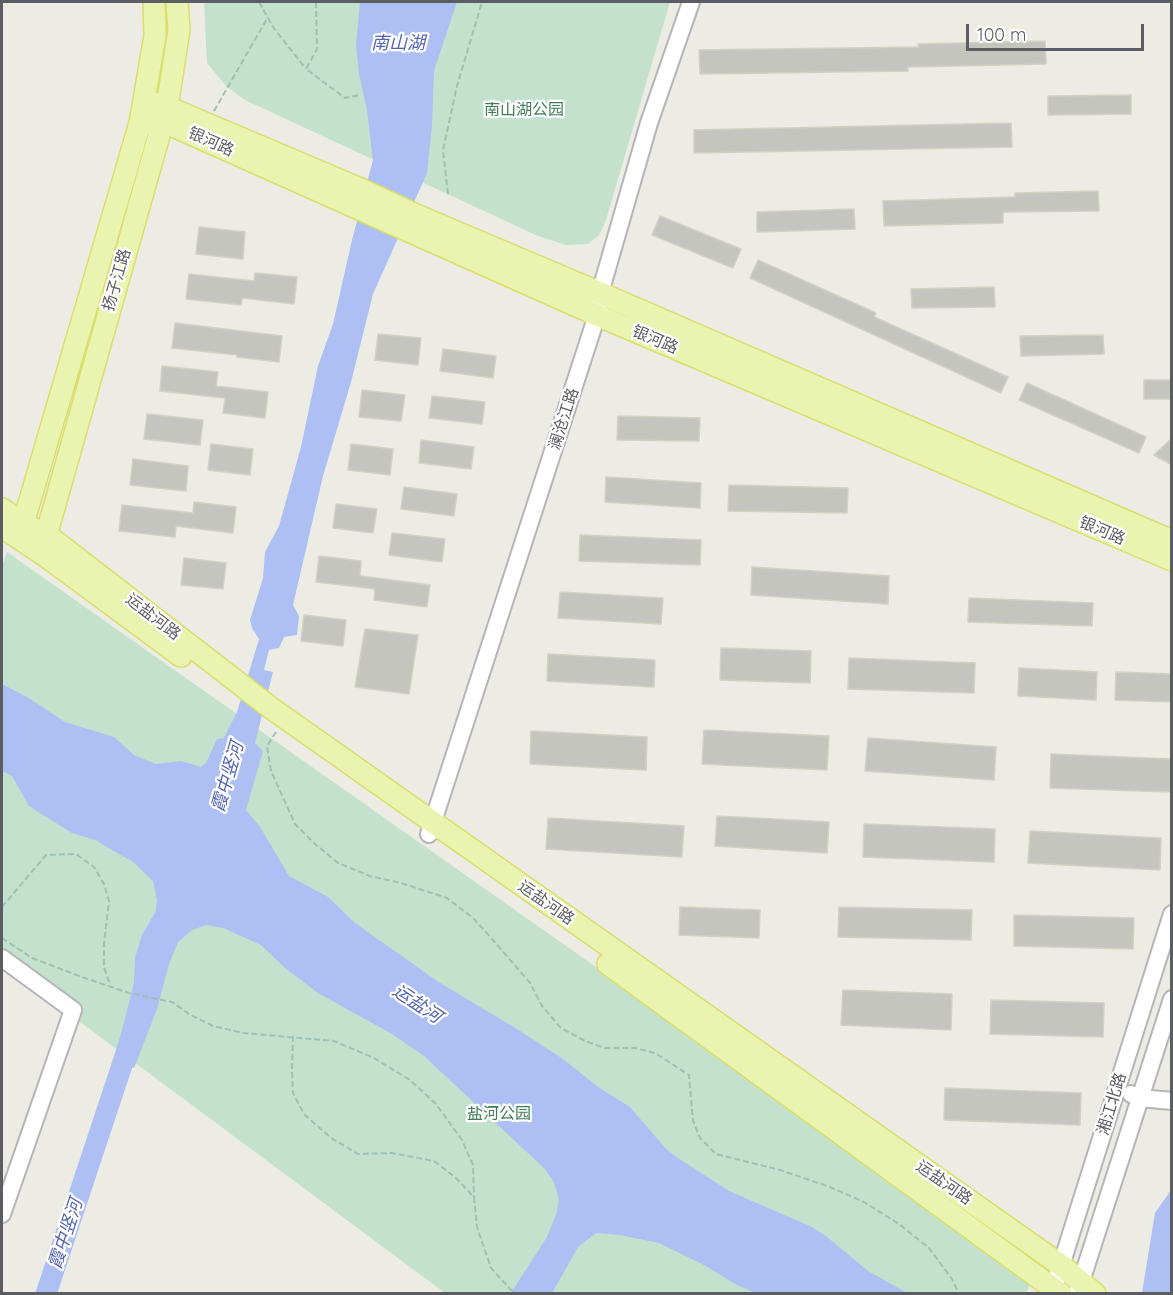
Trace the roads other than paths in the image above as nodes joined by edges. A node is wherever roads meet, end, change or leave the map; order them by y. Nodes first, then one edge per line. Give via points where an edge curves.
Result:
1 (154, 2) edge
2 (177, 2) edge
3 (691, 2) edge
4 (144, 100) junction
5 (164, 114) junction
6 (140, 123) junction
7 (356, 196) junction
8 (412, 222) junction
9 (600, 293) junction
10 (597, 315) junction
11 (2, 509) edge
12 (2, 527) edge
13 (22, 533) junction
14 (47, 535) junction
15 (1172, 541) edge
16 (47, 557) junction
17 (1172, 560) edge
18 (234, 688) junction
19 (431, 829) junction
20 (1172, 914) edge
21 (2, 958) edge
22 (1172, 999) edge
23 (1117, 1088) junction
24 (1140, 1098) junction
25 (1172, 1101) edge
26 (2, 1214) edge
27 (1062, 1266) junction
28 (1084, 1290) edge
29 (1056, 1292) edge

1 - 4 main road, 扬子江路 via 155,36
2 - 5 main road, 扬子江路 via 179,30
3 - 9 street, 澜沧江路 via 649,123
4 - 5 main road, 银河路
4 - 6 main road, 扬子江路
5 - 6 main road, 银河路
5 - 7 main road, 银河路
5 - 7 main road, 银河路 via 207,124
5 - 14 main road, 扬子江路
6 - 13 main road, 扬子江路
7 - 8 main road, 银河路
8 - 9 main road, 银河路
8 - 10 main road, 银河路
9 - 10 street, 澜沧江路
9 - 15 main road, 银河路
10 - 17 main road, 银河路
10 - 19 street, 澜沧江路
11 - 13 main road, 运盐河路
12 - 13 main road, 运盐河路
13 - 14 main road, 运盐河路
13 - 16 main road, 运盐河路
14 - 16 main road, 扬子江路
14 - 18 main road, 运盐河路
16 - 18 main road, 运盐河路
18 - 19 main road, 运盐河路
19 - 27 main road, 运盐河路
19 - 29 main road, 运盐河路
20 - 23 street, 湘江北路
21 - 26 street via 73,1010
22 - 24 street, 湘江北路
23 - 24 street
23 - 27 street, 湘江北路
24 - 25 street
24 - 28 street, 湘江北路
27 - 28 main road, 运盐河路
27 - 29 street, 湘江北路

